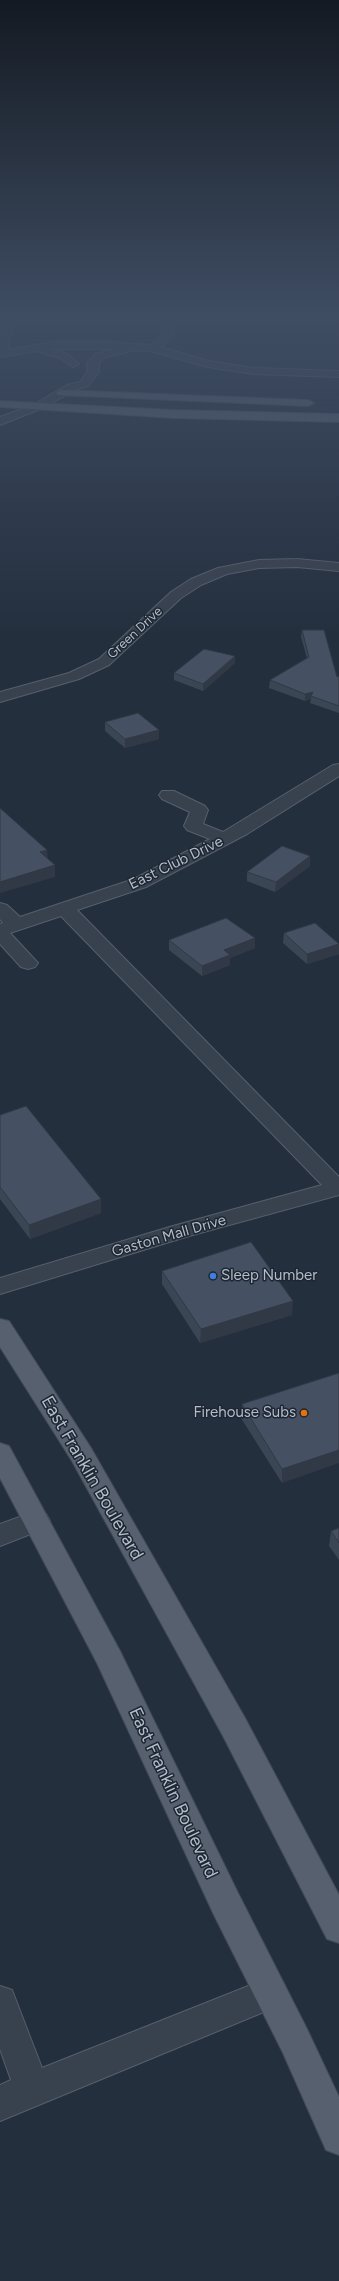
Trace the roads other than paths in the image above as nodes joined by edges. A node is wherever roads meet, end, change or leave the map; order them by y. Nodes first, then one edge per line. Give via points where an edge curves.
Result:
1 (339, 567) edge
2 (0, 696) edge
3 (339, 769) edge
4 (168, 795) dead end
5 (224, 839) junction
6 (0, 909) edge
7 (65, 909) junction
8 (6, 929) edge
9 (28, 964) dead end
10 (338, 1188) edge
11 (0, 1286) edge
12 (0, 1327) edge
13 (0, 1453) edge
14 (36, 1521) junction
15 (0, 1535) edge
16 (339, 1928) edge
17 (271, 1993) junction
18 (0, 2002) edge
19 (32, 2089) junction
20 (0, 2103) edge
21 (339, 2137) edge

1 - 2 street, Green Drive via 297,563 259,564 224,571 196,582 176,595 104,662 74,676
3 - 5 street, East Club Drive
4 - 5 street via 199,810 193,826
5 - 7 street, East Club Drive via 140,884
6 - 8 street
7 - 8 street, East Club Drive
7 - 10 street
8 - 9 street
10 - 11 street, Gaston Mall Drive via 181,1231
12 - 16 main road, East Franklin Boulevard via 82,1455 234,1727
13 - 14 main road, East Franklin Boulevard
14 - 15 street
14 - 17 main road, East Franklin Boulevard via 110,1660
17 - 19 street
17 - 21 main road, East Franklin Boulevard
18 - 19 street
19 - 20 street

